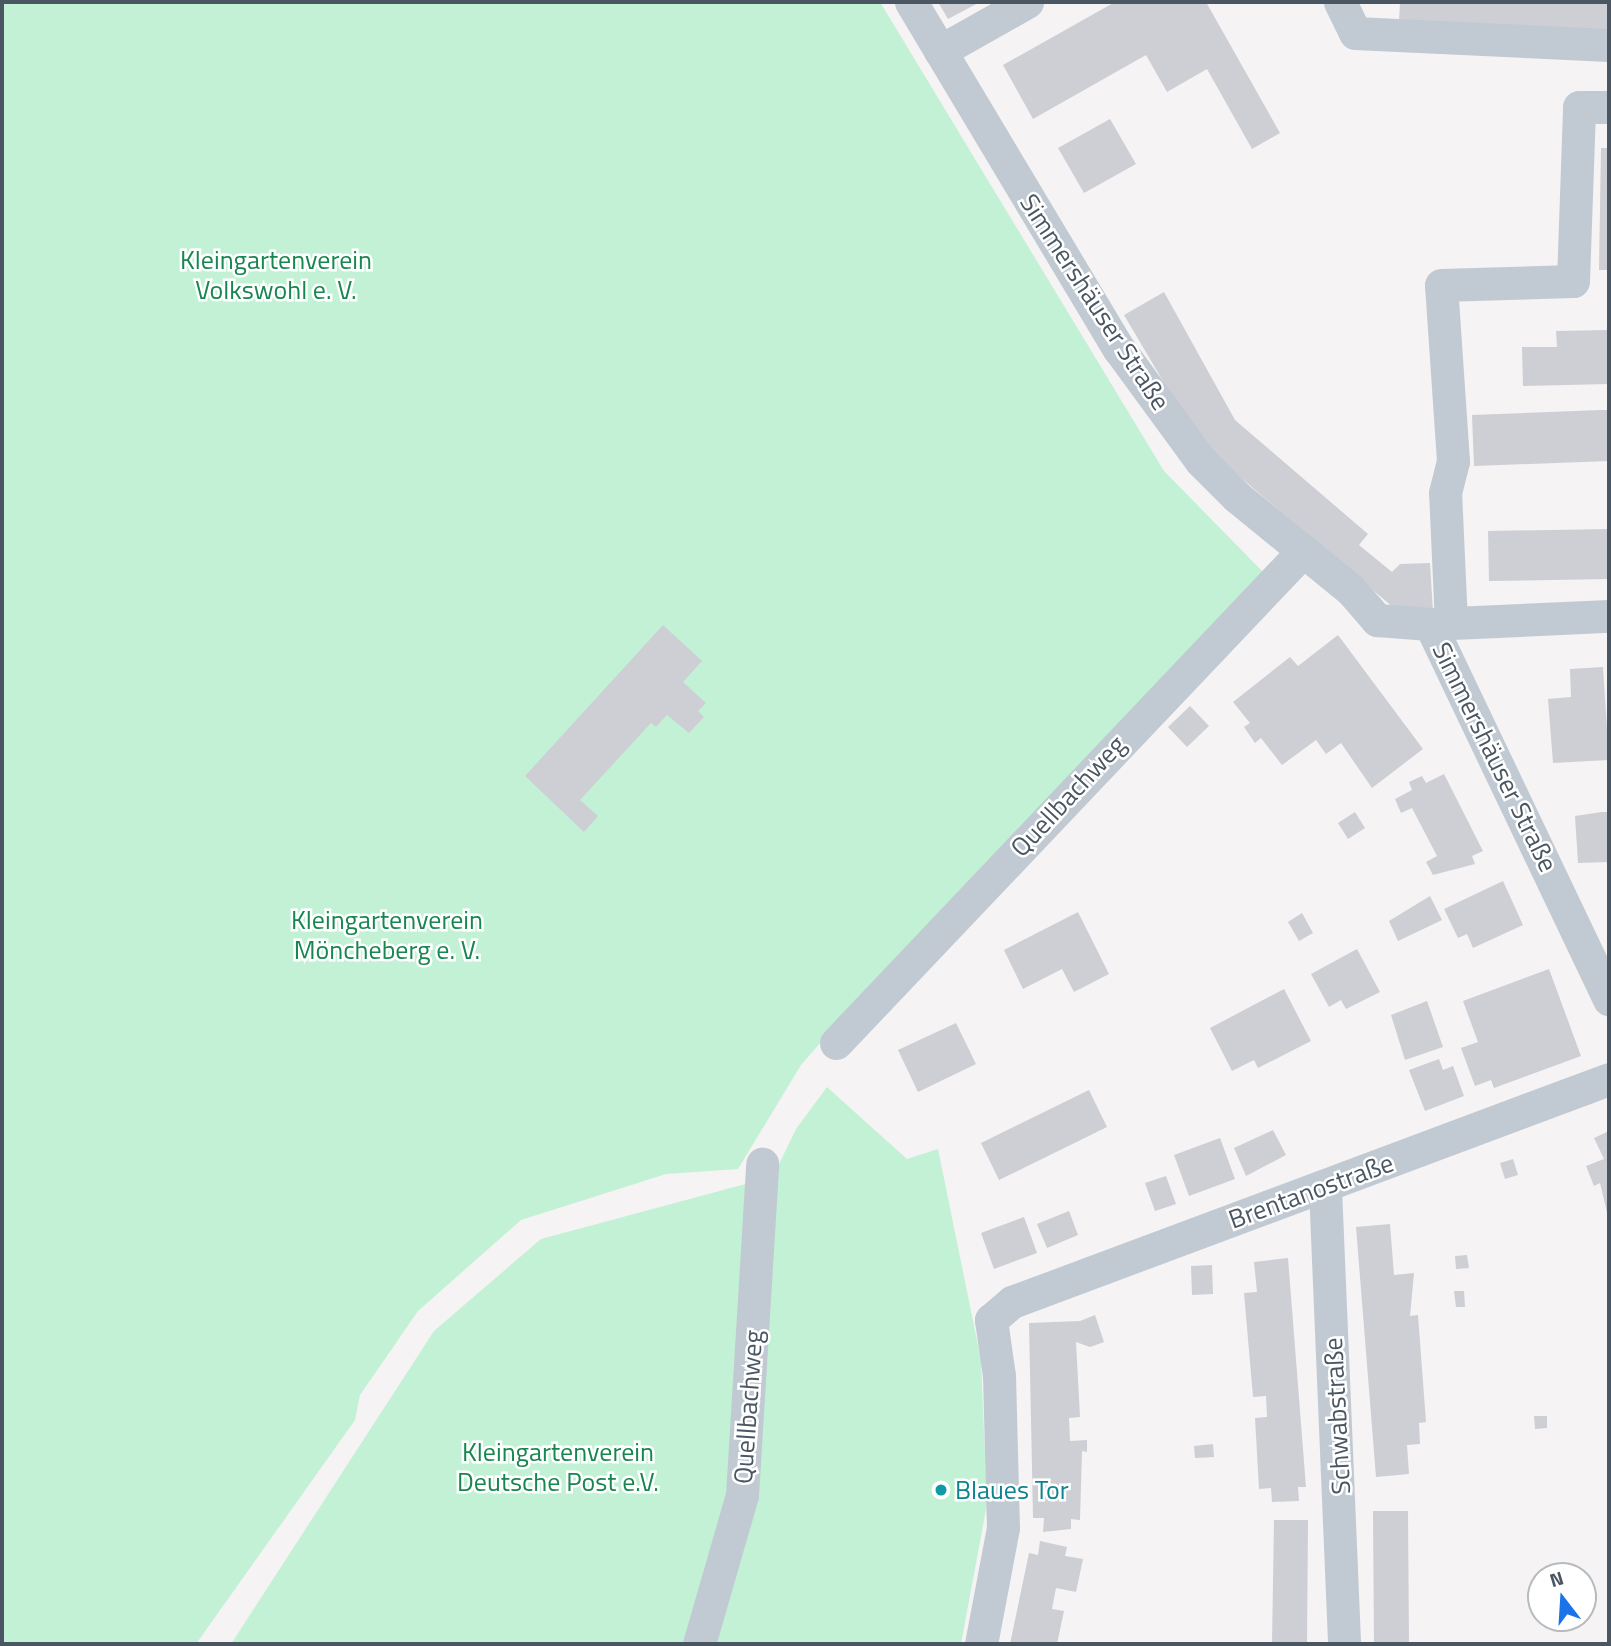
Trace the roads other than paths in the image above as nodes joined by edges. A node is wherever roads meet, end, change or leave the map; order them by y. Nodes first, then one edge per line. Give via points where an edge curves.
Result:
1 (911, 2) edge
2 (1027, 2) edge
3 (1340, 2) edge
4 (1609, 46) edge
5 (940, 51) junction
6 (1609, 107) edge
7 (1303, 551) junction
8 (1609, 615) edge
9 (1441, 624) junction
10 (1609, 999) edge
11 (836, 1043) dead end
12 (1609, 1079) edge
13 (762, 1164) dead end
14 (1325, 1188) junction
15 (699, 1644) edge
16 (981, 1644) edge
17 (1344, 1644) edge

1 - 5 street, Simmershäuser Straße
2 - 5 street
3 - 4 street via 1355,33
5 - 7 street, Simmershäuser Straße via 1119,349 1201,461
6 - 9 street via 1579,107 1573,281 1441,285 1453,461 1445,493
7 - 9 street, Simmershäuser Straße via 1351,590 1377,620
7 - 11 street, Quellbachweg
8 - 9 street
9 - 10 street, Simmershäuser Straße
12 - 14 street, Brentanostraße
13 - 15 street, Quellbachweg via 742,1495
14 - 16 street, Brentanostraße via 1012,1302 991,1321 999,1376 1003,1528
14 - 17 street, Schwabstraße

